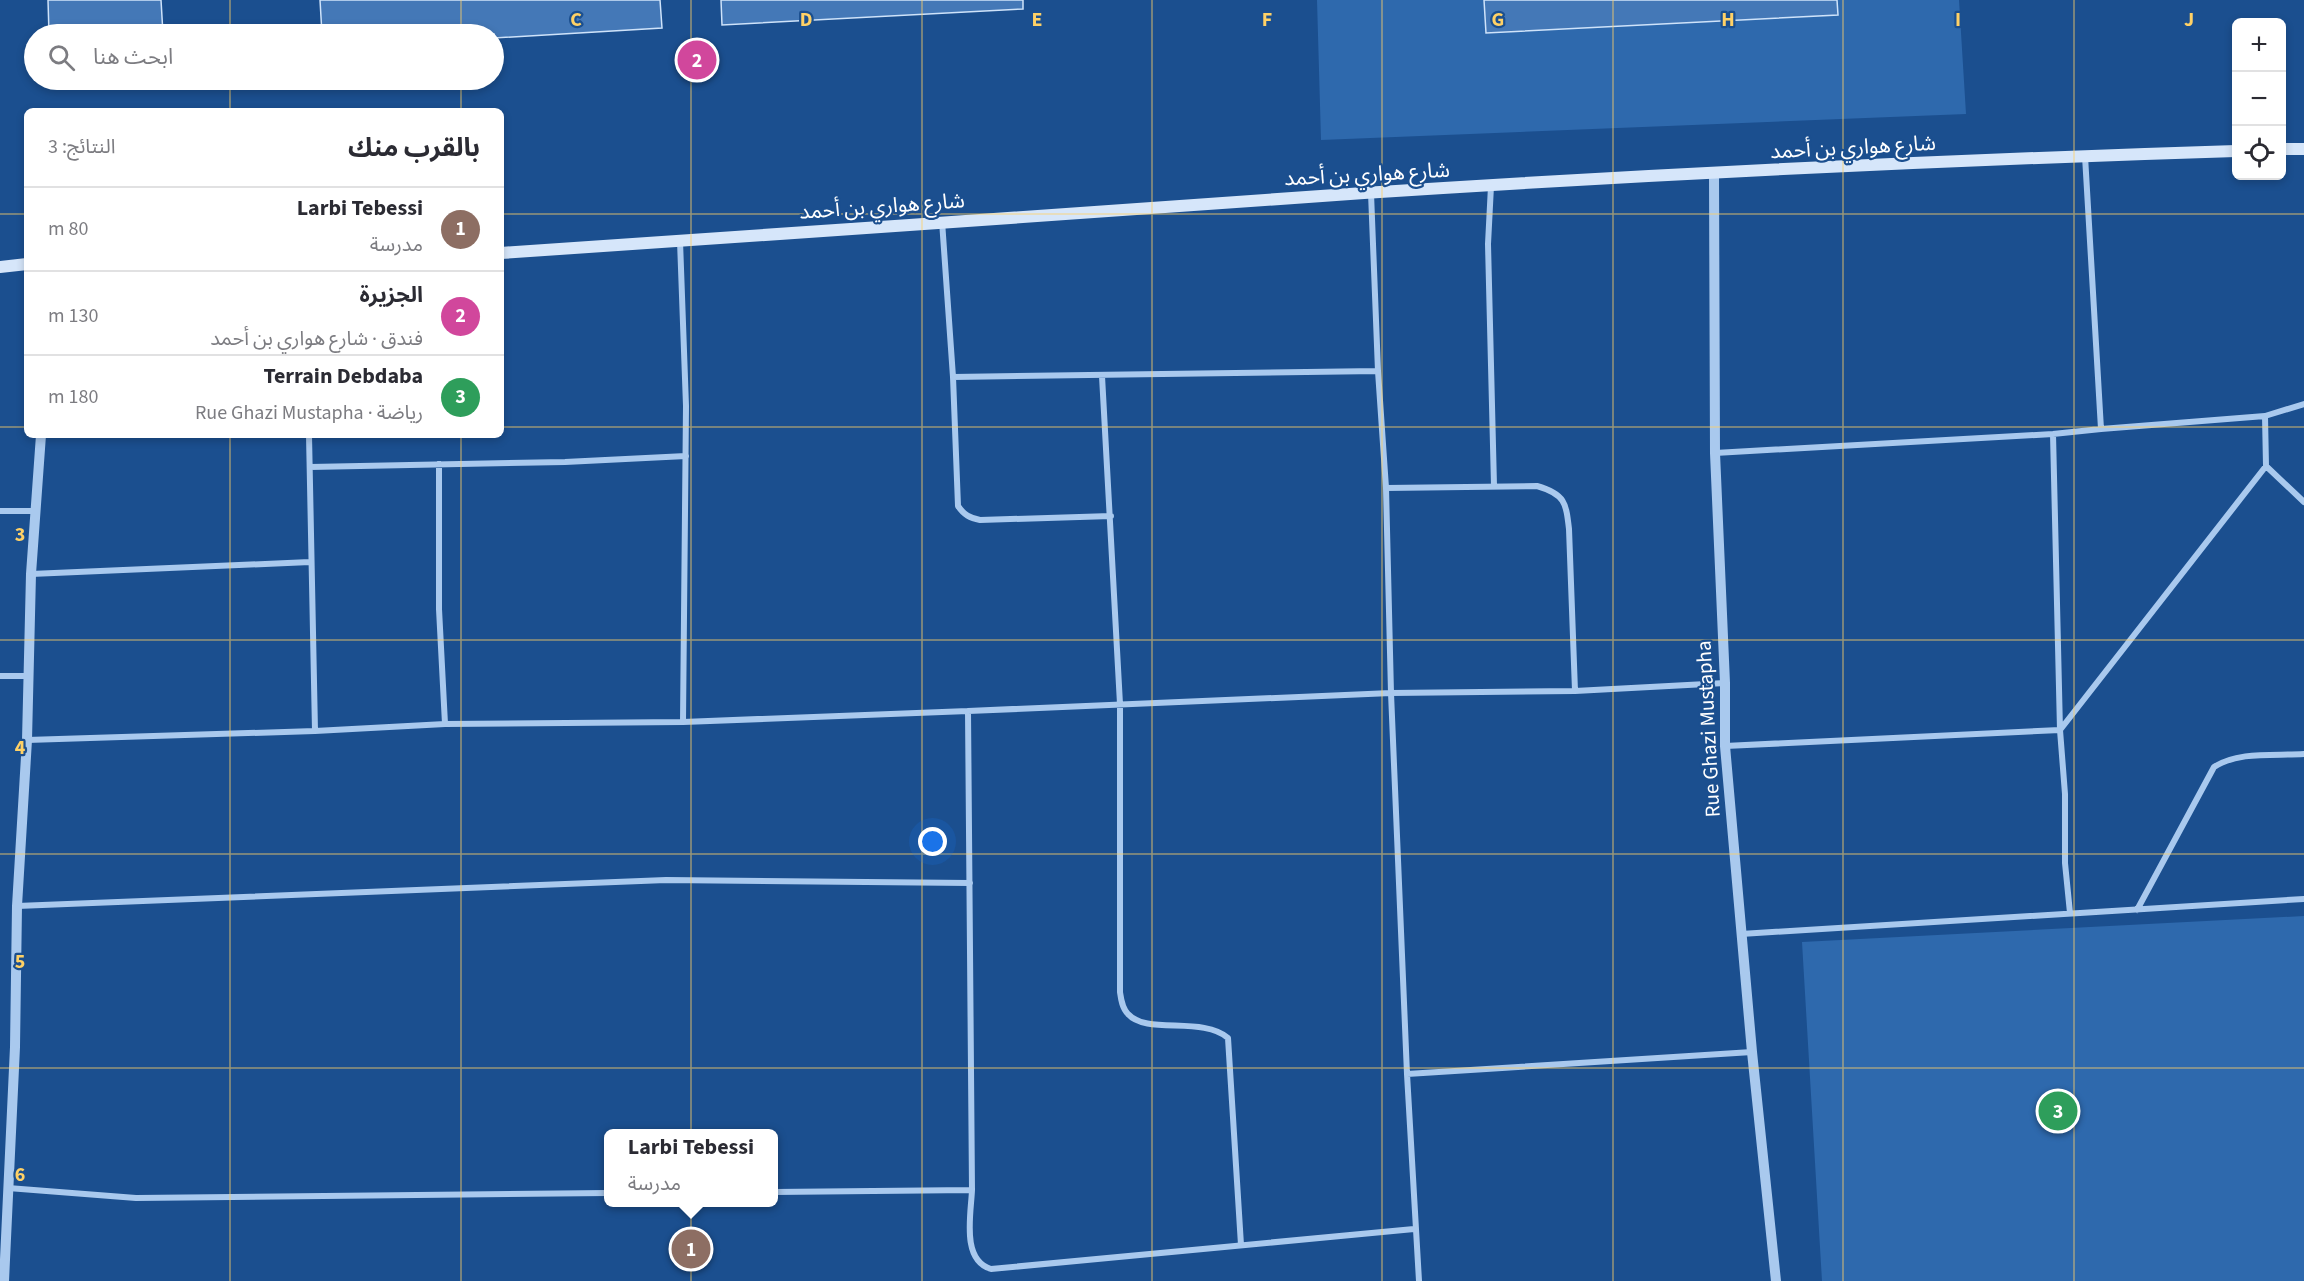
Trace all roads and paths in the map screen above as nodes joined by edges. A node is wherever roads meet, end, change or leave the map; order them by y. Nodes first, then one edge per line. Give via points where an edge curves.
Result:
1 (2286, 149) edge
2 (2304, 149) edge
3 (2232, 151) edge
4 (2085, 156) junction
5 (1714, 173) junction
6 (1491, 186) junction
7 (1371, 192) junction
8 (942, 221) junction
9 (680, 242) junction
10 (504, 253) edge
11 (24, 264) edge
12 (0, 267) edge
13 (1378, 371) junction
14 (1102, 376) junction
15 (953, 377) junction
16 (2304, 404) edge
17 (2265, 416) junction
18 (2101, 429) junction
19 (2053, 434) junction
20 (41, 438) edge
21 (309, 438) edge
22 (1715, 453) junction
23 (686, 456) junction
24 (439, 464) junction
25 (2266, 466) junction
26 (310, 467) junction
27 (1494, 486) junction
28 (1386, 488) junction
29 (2304, 502) edge
30 (0, 511) edge
31 (35, 511) junction
32 (1111, 516) junction
33 (310, 562) junction
34 (31, 574) junction
35 (0, 676) edge
36 (28, 676) junction
37 (1725, 683) junction
38 (1575, 691) junction
39 (1391, 693) junction
40 (1120, 704) junction
41 (968, 711) junction
42 (683, 722) junction
43 (445, 724) junction
44 (2060, 730) junction
45 (315, 731) junction
46 (27, 740) junction
47 (1725, 746) junction
48 (2304, 754) edge
49 (970, 883) junction
50 (2304, 899) edge
51 (17, 906) junction
52 (2137, 910) junction
53 (2070, 914) junction
54 (1741, 934) junction
55 (1752, 1052) junction
56 (1407, 1074) junction
57 (8, 1188) junction
58 (972, 1190) junction
59 (778, 1192) edge
60 (604, 1194) edge
61 (1414, 1229) junction
62 (1241, 1245) junction
63 (4, 1281) edge
64 (1419, 1281) edge
65 (1776, 1281) edge

1 - 2 main road
3 - 4 main road, شارع هواري بن أحمد
4 - 5 main road, شارع هواري بن أحمد
4 - 18 street
5 - 6 main road, شارع هواري بن أحمد
5 - 22 street, Rue Ghazi Mustapha
6 - 7 main road, شارع هواري بن أحمد
6 - 27 street via 1488,244
7 - 8 main road, شارع هواري بن أحمد
7 - 13 street
8 - 9 main road, شارع هواري بن أحمد
8 - 15 street
9 - 10 main road, شارع هواري بن أحمد
9 - 23 street
11 - 12 main road
13 - 14 street
13 - 28 street
14 - 15 street
14 - 32 street
15 - 32 street via 957,496 963,513 980,520
16 - 17 street
17 - 18 street
17 - 25 street
18 - 19 street
19 - 22 street
19 - 44 street
20 - 31 street
21 - 26 street
22 - 37 street, Rue Ghazi Mustapha
23 - 24 street
23 - 42 street
24 - 26 street
24 - 43 street via 439,609
25 - 29 street
25 - 44 street
26 - 33 street
27 - 28 street
27 - 38 street via 1537,486 1562,498 1569,529
28 - 39 street
30 - 31 street
31 - 34 street
32 - 40 street
33 - 34 street
33 - 45 street
34 - 36 street
35 - 36 street
36 - 46 street
37 - 38 street
37 - 47 street, Rue Ghazi Mustapha
38 - 39 street
39 - 40 street
39 - 56 street
40 - 41 street
40 - 62 street via 1123,1006 1128,1016 1144,1022 1214,1028 1228,1038
41 - 42 street
41 - 49 street
42 - 43 street
43 - 45 street
44 - 47 street
44 - 53 street
45 - 46 street
46 - 51 street
47 - 54 street, Rue Ghazi Mustapha
48 - 52 street via 2236,757 2214,767
49 - 51 street via 666,880
49 - 58 street
50 - 52 street
51 - 57 street
52 - 53 street
53 - 54 street
54 - 55 street, Rue Ghazi Mustapha
55 - 56 street
55 - 65 street, Rue Ghazi Mustapha
56 - 61 street
57 - 60 street via 136,1198
57 - 63 street
58 - 59 street
58 - 62 street via 973,1255 982,1267 991,1269
61 - 62 street
61 - 64 street

